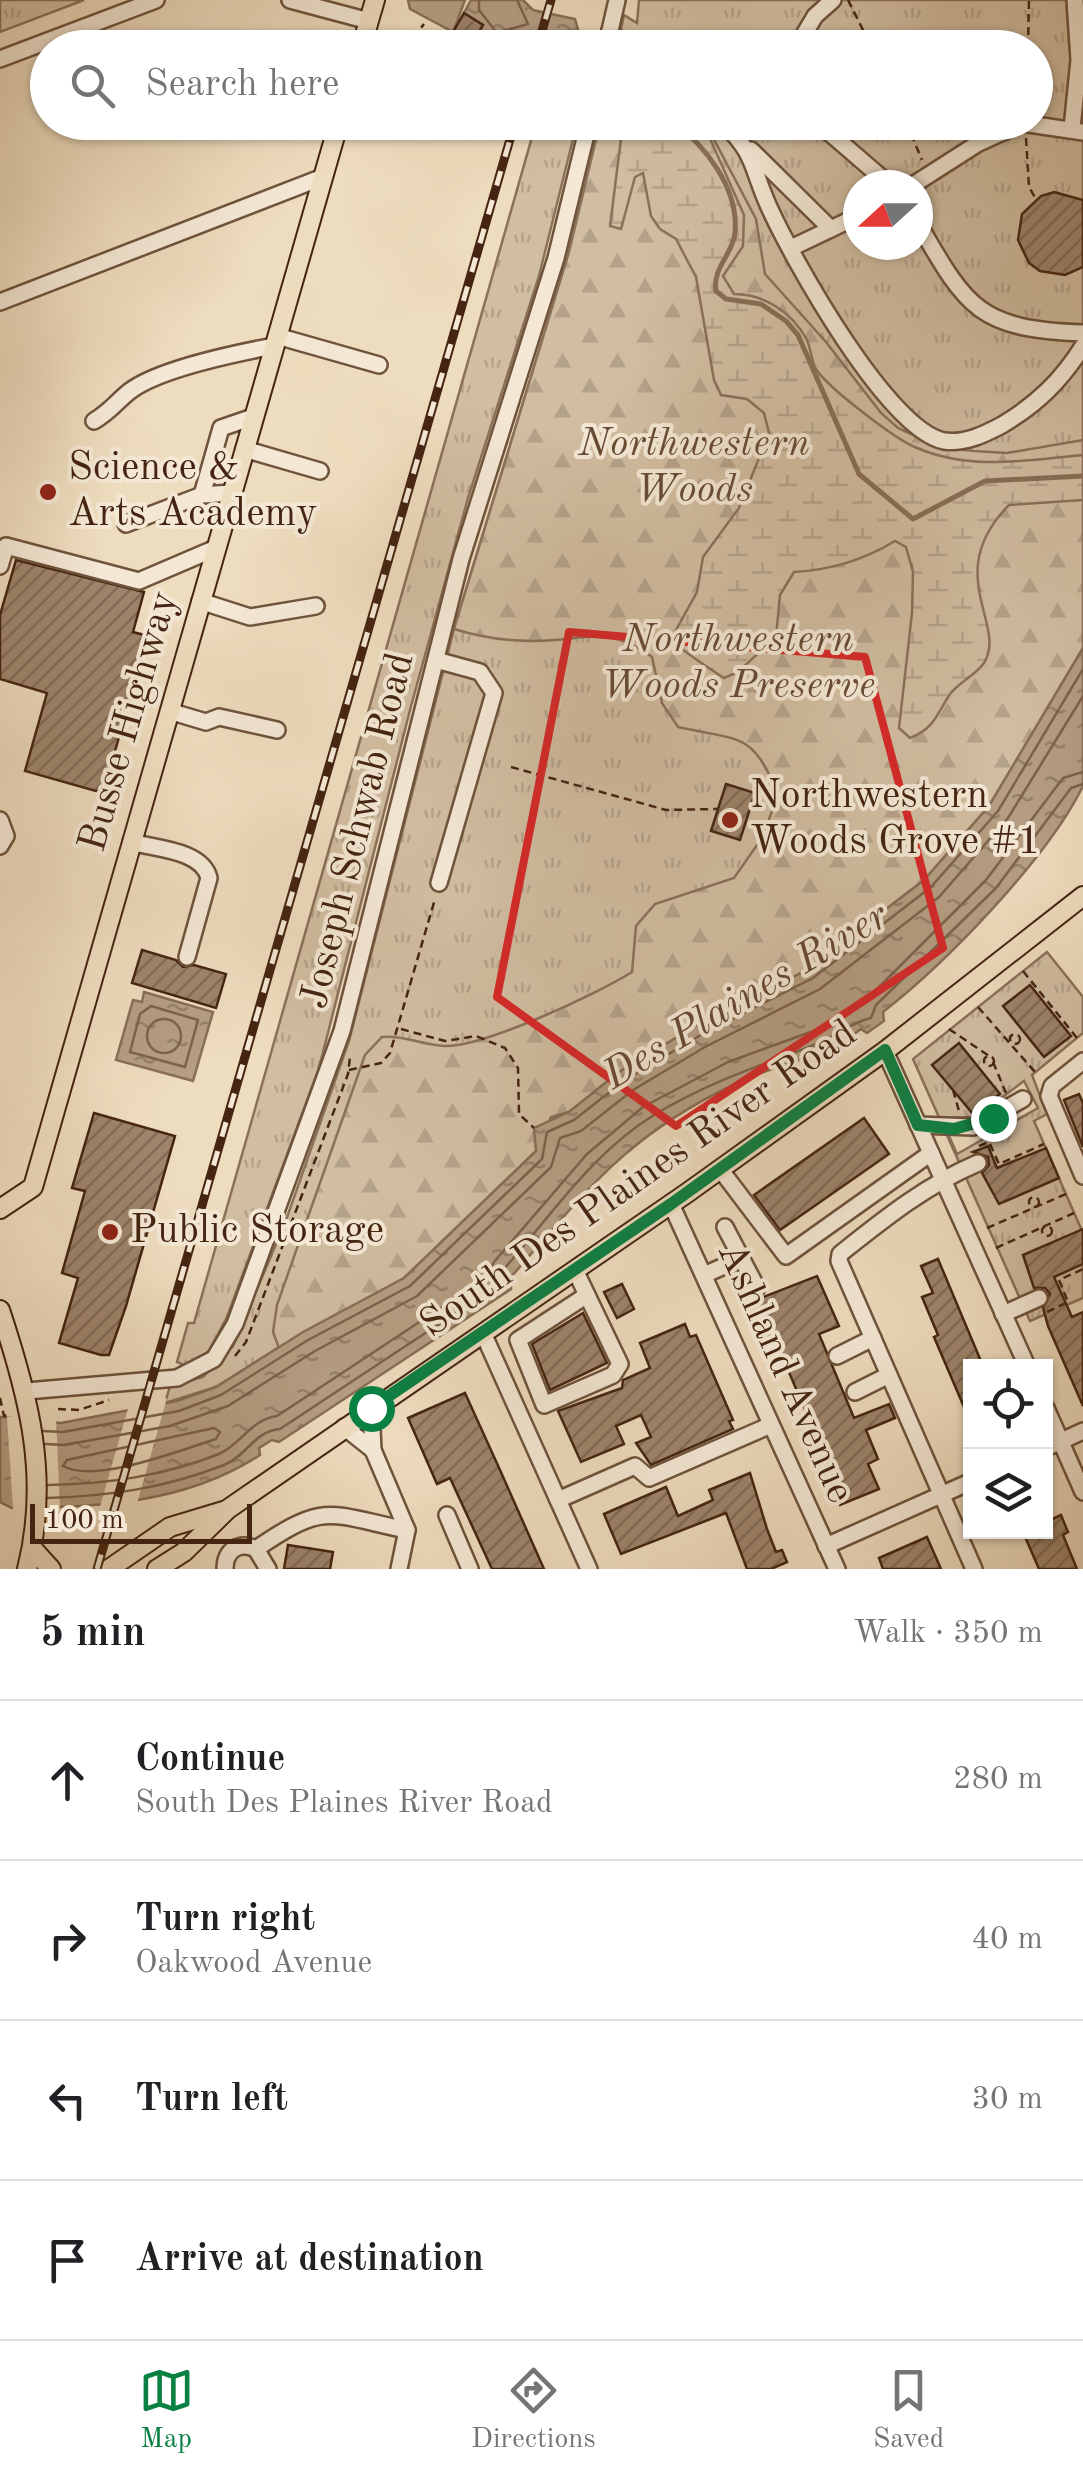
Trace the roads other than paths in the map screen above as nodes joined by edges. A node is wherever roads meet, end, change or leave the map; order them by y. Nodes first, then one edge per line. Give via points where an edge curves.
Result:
1 (156, 0) edge
2 (290, 0) edge
3 (375, 0) edge
4 (617, 0) edge
5 (833, 0) edge
6 (1075, 0) edge
7 (369, 21) junction
8 (1080, 23) edge
9 (78, 30) edge
10 (366, 30) edge
11 (610, 30) edge
12 (807, 30) edge
13 (30, 48) edge
14 (0, 60) edge
15 (1077, 130) edge
16 (334, 140) edge
17 (585, 140) edge
18 (741, 140) edge
19 (838, 140) edge
20 (987, 140) edge
21 (748, 147) junction
22 (873, 170) edge
23 (933, 172) edge
24 (323, 177) junction
25 (843, 224) edge
26 (832, 229) junction
27 (791, 248) junction
28 (933, 249) edge
29 (0, 302) edge
30 (1083, 332) edge
31 (275, 341) junction
32 (1083, 346) edge
33 (379, 364) dead end
34 (253, 418) junction
35 (94, 420) dead end
36 (244, 448) junction
37 (320, 470) dead end
38 (231, 494) junction
39 (202, 495) junction
40 (126, 524) dead end
41 (216, 548) junction
42 (0, 566) edge
43 (200, 601) junction
44 (316, 606) dead end
45 (436, 660) junction
46 (169, 711) junction
47 (277, 730) dead end
48 (0, 820) edge
49 (132, 842) junction
50 (0, 846) edge
51 (439, 884) road end
52 (1083, 896) edge
53 (188, 957) dead end
54 (885, 1050) junction
55 (1083, 1061) edge
56 (1015, 1096) road end
57 (918, 1125) junction
58 (931, 1153) junction
59 (973, 1165) road end
60 (720, 1169) junction
61 (1083, 1176) edge
62 (942, 1178) junction
63 (671, 1204) junction
64 (0, 1209) edge
65 (725, 1227) dead end
66 (742, 1258) junction
67 (575, 1270) junction
68 (704, 1276) junction
69 (758, 1288) dead end
70 (587, 1295) junction
71 (1039, 1295) road end
72 (0, 1310) edge
73 (1003, 1314) junction
74 (483, 1333) junction
75 (873, 1338) junction
76 (838, 1356) dead end
77 (1024, 1359) edge
78 (889, 1375) junction
79 (27, 1391) junction
80 (855, 1392) dead end
81 (371, 1408) junction
82 (771, 1425) junction
83 (344, 1427) junction
84 (1083, 1431) edge
85 (1053, 1445) edge
86 (374, 1450) junction
87 (963, 1485) edge
88 (1083, 1492) edge
89 (941, 1495) junction
90 (558, 1500) junction
91 (228, 1510) junction
92 (447, 1515) dead end
93 (407, 1530) junction
94 (826, 1546) junction
95 (32, 1548) junction
96 (256, 1549) junction
97 (160, 1568) edge
98 (26, 1569) edge
99 (52, 1569) edge
100 (108, 1569) edge
101 (225, 1569) edge
102 (268, 1569) edge
103 (399, 1569) edge
104 (470, 1569) edge
105 (589, 1569) edge
106 (836, 1569) edge
107 (974, 1569) edge

1 - 9 street
2 - 7 street
3 - 7 main road
4 - 11 street
5 - 12 street
6 - 8 street
7 - 10 main road
8 - 15 street
13 - 14 street
16 - 24 main road, Busse Highway
17 - 45 street, Joseph Schwab Road
18 - 21 street
19 - 22 street
20 - 23 street
21 - 26 street
21 - 27 street
24 - 29 street
24 - 31 main road, Busse Highway
25 - 26 street
26 - 27 street
27 - 32 street via 879,392 904,420 942,440 981,437 1024,412 1048,394
28 - 30 street via 957,291 978,310 1045,331
31 - 33 street
31 - 34 main road, Busse Highway
31 - 35 street via 214,357 129,392
34 - 36 main road, Busse Highway
34 - 39 street via 221,428
36 - 37 street
36 - 38 main road, Busse Highway
38 - 39 street
38 - 41 main road, Busse Highway
39 - 40 street
41 - 42 street via 139,581 6,546
41 - 43 main road, Busse Highway
43 - 44 street via 250,617
43 - 46 main road, Busse Highway
45 - 51 street via 480,672 494,693
45 - 79 street, Joseph Schwab Road via 342,1031 229,1338 206,1366 178,1378
46 - 47 street
46 - 49 main road, Busse Highway
48 - 50 street via 6,836
49 - 53 street via 197,859 206,868
49 - 64 main road, Busse Highway via 32,1187
52 - 54 main road, South Des Plaines River Road
54 - 57 street
54 - 60 main road, South Des Plaines River Road
55 - 61 street via 1048,1096
56 - 57 street via 993,1118 964,1128
57 - 58 street
58 - 60 street via 786,1256
58 - 62 street
59 - 62 street
60 - 63 main road, South Des Plaines River Road
62 - 73 street
62 - 75 street via 840,1254
63 - 67 main road, South Des Plaines River Road
63 - 68 street, Ashland Avenue
65 - 66 street
66 - 68 street
66 - 69 street
67 - 70 street
67 - 74 main road, South Des Plaines River Road
68 - 82 street, Ashland Avenue
70 - 70 street via 620,1364 613,1375 544,1405 518,1340
71 - 73 street
72 - 79 main road
73 - 77 street
74 - 81 main road, South Des Plaines River Road
74 - 90 street
75 - 76 street
75 - 78 street
78 - 80 street
78 - 89 street
79 - 95 main road via 37,1510
81 - 83 main road, South Des Plaines River Road
81 - 86 street
82 - 90 street via 672,1472 649,1478 635,1466
82 - 94 street, Ashland Avenue
83 - 86 street
83 - 91 main road, South Des Plaines River Road
84 - 85 street
85 - 88 street
86 - 93 street
87 - 89 street
89 - 94 street
89 - 107 street
90 - 105 street
91 - 97 main road, South Des Plaines River Road
91 - 100 main road, South Des Plaines River Road via 170,1528
92 - 104 street
93 - 96 street via 318,1514
93 - 103 street
94 - 106 street, Ashland Avenue
95 - 98 main road
95 - 99 main road
96 - 101 street via 235,1547
96 - 102 street

